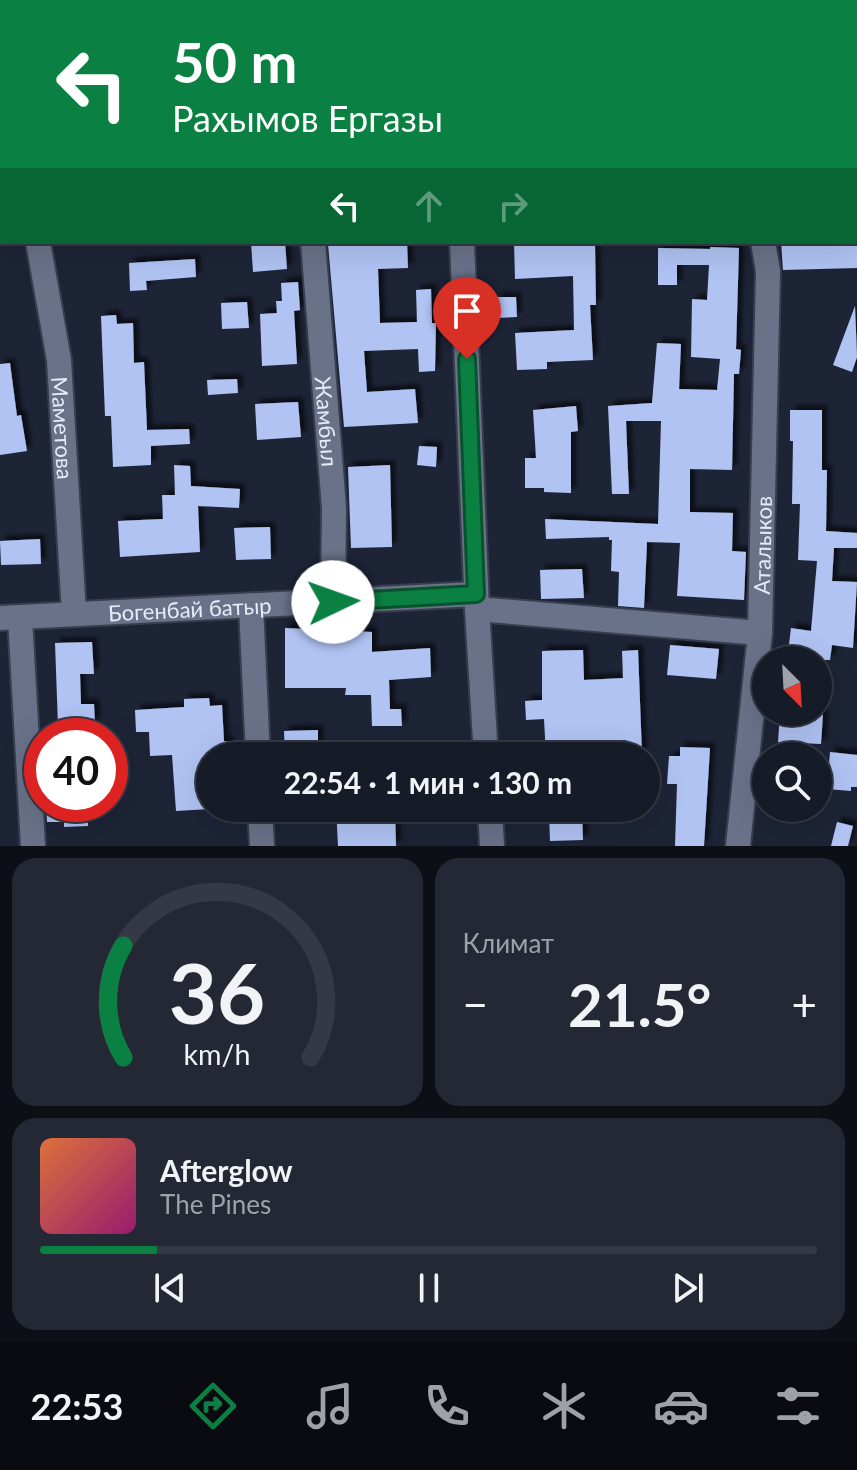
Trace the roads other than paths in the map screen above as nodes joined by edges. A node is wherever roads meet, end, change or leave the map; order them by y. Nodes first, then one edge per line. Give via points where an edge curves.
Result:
1 (38, 244) edge
2 (313, 244) edge
3 (462, 244) edge
4 (763, 244) edge
5 (333, 602) junction
6 (476, 602) junction
7 (251, 606) junction
8 (74, 614) junction
9 (10, 618) edge
10 (760, 633) junction
11 (257, 742) edge
12 (485, 742) edge
13 (261, 822) edge
14 (491, 822) edge
15 (33, 846) edge
16 (262, 846) edge
17 (492, 846) edge
18 (738, 846) edge

1 - 8 street, Маметова via 59,360
2 - 5 street, Жамбыл via 334,508
3 - 6 street
4 - 10 street, Аталыков via 768,271
5 - 6 street, Богенбай батыр
5 - 7 street, Богенбай батыр
6 - 10 street, Богенбай батыр
6 - 12 street
7 - 8 street, Богенбай батыр
7 - 11 street
8 - 9 street, Богенбай батыр
9 - 15 street
10 - 18 street, Аталыков
13 - 16 street
14 - 17 street

